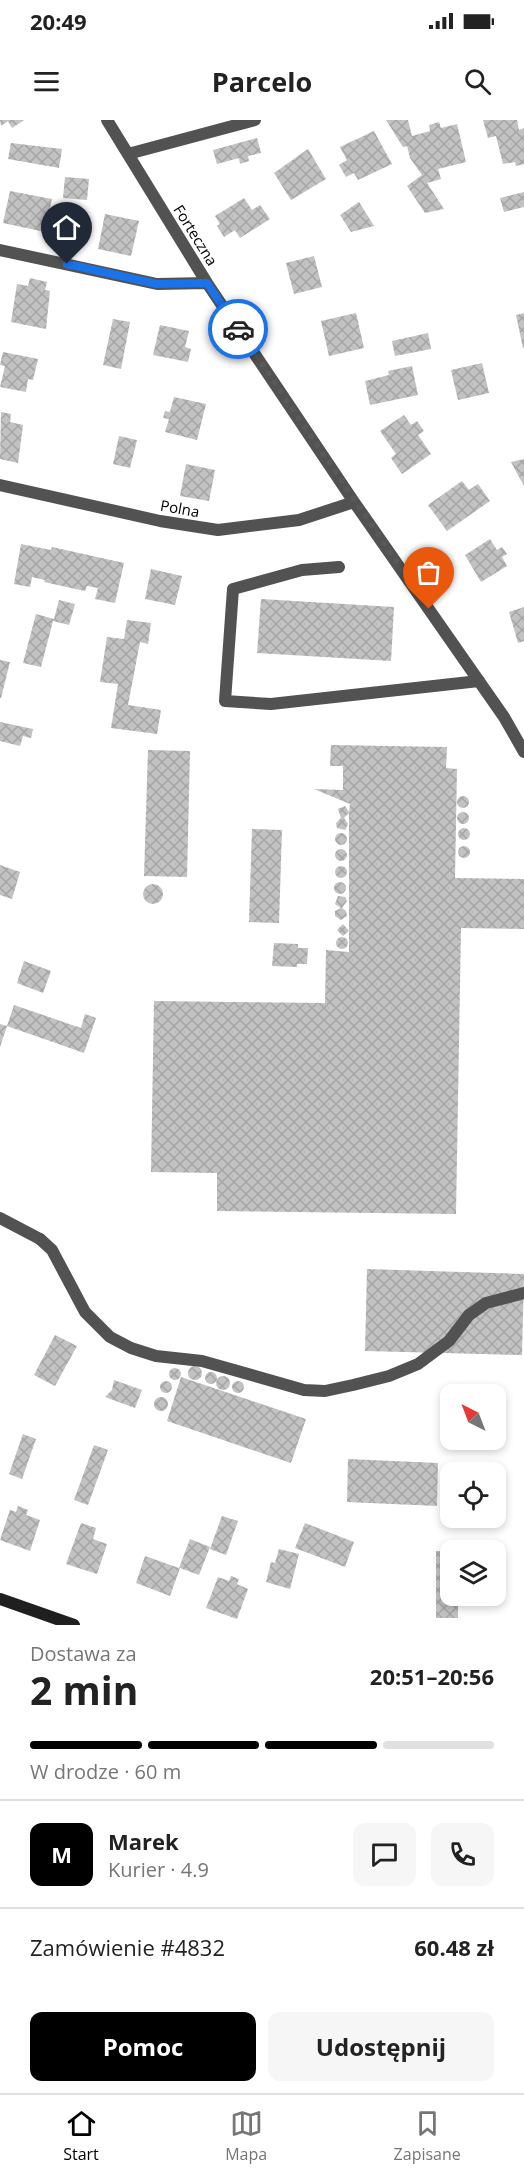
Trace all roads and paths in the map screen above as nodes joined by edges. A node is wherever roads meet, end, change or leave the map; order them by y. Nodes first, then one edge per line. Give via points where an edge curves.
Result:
1 (107, 120) edge
2 (255, 120) edge
3 (128, 154) junction
4 (0, 250) edge
5 (207, 283) junction
6 (0, 485) edge
7 (354, 502) junction
8 (339, 567) dead end
9 (479, 681) junction
10 (524, 752) edge
11 (0, 1218) edge
12 (524, 1293) edge
13 (0, 1599) edge
14 (74, 1625) edge

1 - 3 street, Forteczna
2 - 3 street
3 - 5 street, Forteczna
4 - 5 street via 157,284
5 - 7 street, Forteczna
6 - 7 street, Polna via 218,530 299,520
7 - 9 street, Forteczna
8 - 9 street via 302,570 233,589 225,702 271,704
9 - 10 street, Forteczna
11 - 12 street via 40,1239 52,1250 85,1312 110,1337 156,1356 202,1361 304,1390 353,1385 418,1364 449,1341 468,1315 486,1304
13 - 14 street

